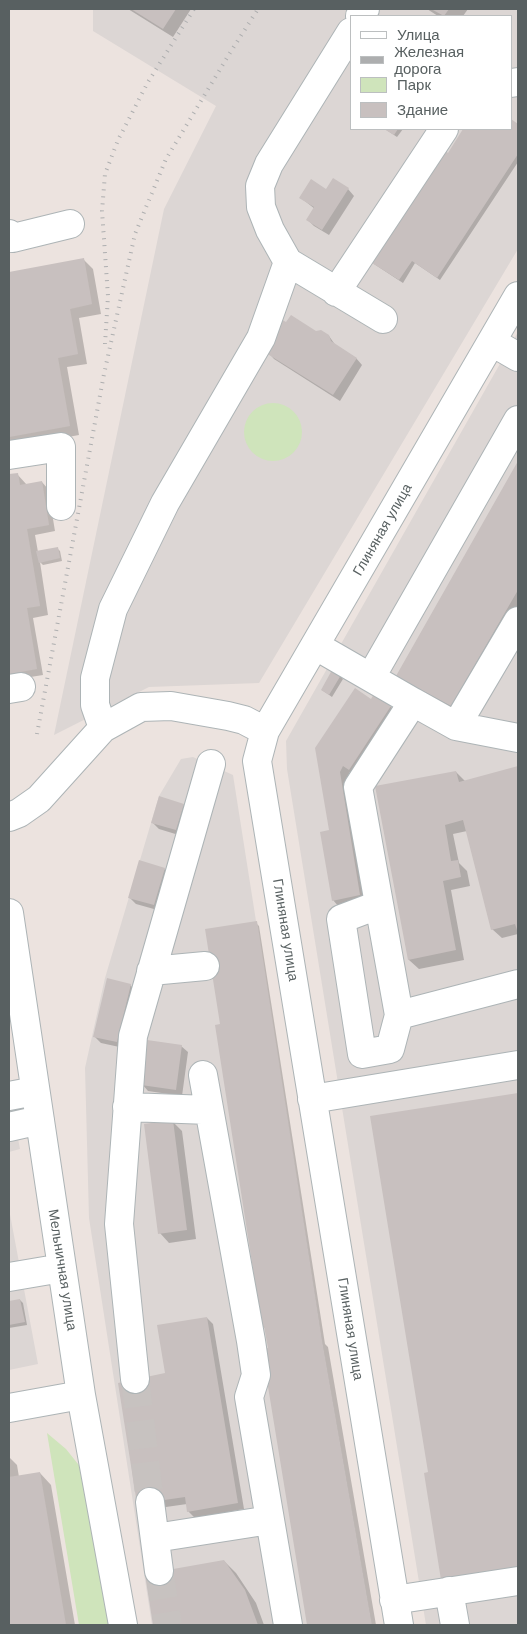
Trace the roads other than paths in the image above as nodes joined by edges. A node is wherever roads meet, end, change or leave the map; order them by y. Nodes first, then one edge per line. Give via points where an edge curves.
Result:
1 (350, 34) edge
2 (443, 130) edge
3 (70, 224) dead end
4 (9, 234) edge
5 (288, 262) junction
6 (336, 292) junction
7 (518, 296) edge
8 (383, 320) dead end
9 (492, 342) junction
10 (518, 357) edge
11 (518, 420) edge
12 (9, 455) edge
13 (62, 506) dead end
14 (518, 621) edge
15 (316, 646) junction
16 (371, 678) junction
17 (414, 702) junction
18 (456, 726) junction
19 (103, 728) junction
20 (265, 731) junction
21 (517, 736) edge
22 (211, 764) dead end
23 (9, 817) edge
24 (378, 905) junction
25 (10, 928) edge
26 (205, 966) dead end
27 (151, 971) junction
28 (518, 984) edge
29 (399, 1015) junction
30 (518, 1065) edge
31 (203, 1075) dead end
32 (35, 1091) junction
33 (9, 1096) edge
34 (312, 1099) junction
35 (127, 1107) junction
36 (209, 1110) junction
37 (40, 1120) junction
38 (9, 1127) edge
39 (62, 1268) junction
40 (9, 1277) edge
41 (134, 1380) tunnel mouth
42 (81, 1395) junction
43 (9, 1408) edge
44 (150, 1502) tunnel mouth
45 (270, 1520) junction
46 (155, 1538) junction
47 (159, 1572) tunnel mouth
48 (518, 1581) edge
49 (450, 1591) junction
50 (396, 1612) edge
51 (123, 1625) edge
52 (288, 1625) edge
53 (455, 1625) edge

1 - 5 street via 270,164 260,186 260,207
2 - 6 street
3 - 4 street via 13,238
5 - 6 street
5 - 19 street via 261,338 165,503 113,609 95,678 94,705
6 - 8 street
7 - 9 street, Глиняная улица
9 - 10 street
9 - 15 street, Глиняная улица
11 - 16 street
12 - 13 street via 61,447
14 - 18 street
15 - 16 street
15 - 20 street, Глиняная улица
16 - 17 street
17 - 18 street
17 - 24 street via 358,787
18 - 21 street
19 - 20 street via 141,707 171,706 244,720
19 - 23 street via 39,799
20 - 34 street, Глиняная улица via 257,761
22 - 27 street
24 - 29 street
24 - 29 street via 341,919 362,1054 390,1049
25 - 32 street, Мельничная улица
26 - 27 street
27 - 35 street via 133,1036
28 - 29 street
30 - 34 street
31 - 36 street
32 - 33 street
32 - 37 street, Мельничная улица
34 - 50 street, Глиняная улица
35 - 36 street
35 - 41 street via 119,1224
36 - 45 street via 251,1340 256,1375 249,1397
37 - 38 street
37 - 39 street, Мельничная улица
39 - 40 street
39 - 42 street, Мельничная улица
42 - 43 street
42 - 51 street, Мельничная улица
44 - 46 street
45 - 46 street
45 - 52 street
46 - 47 street
48 - 49 street
49 - 50 street
49 - 53 street

